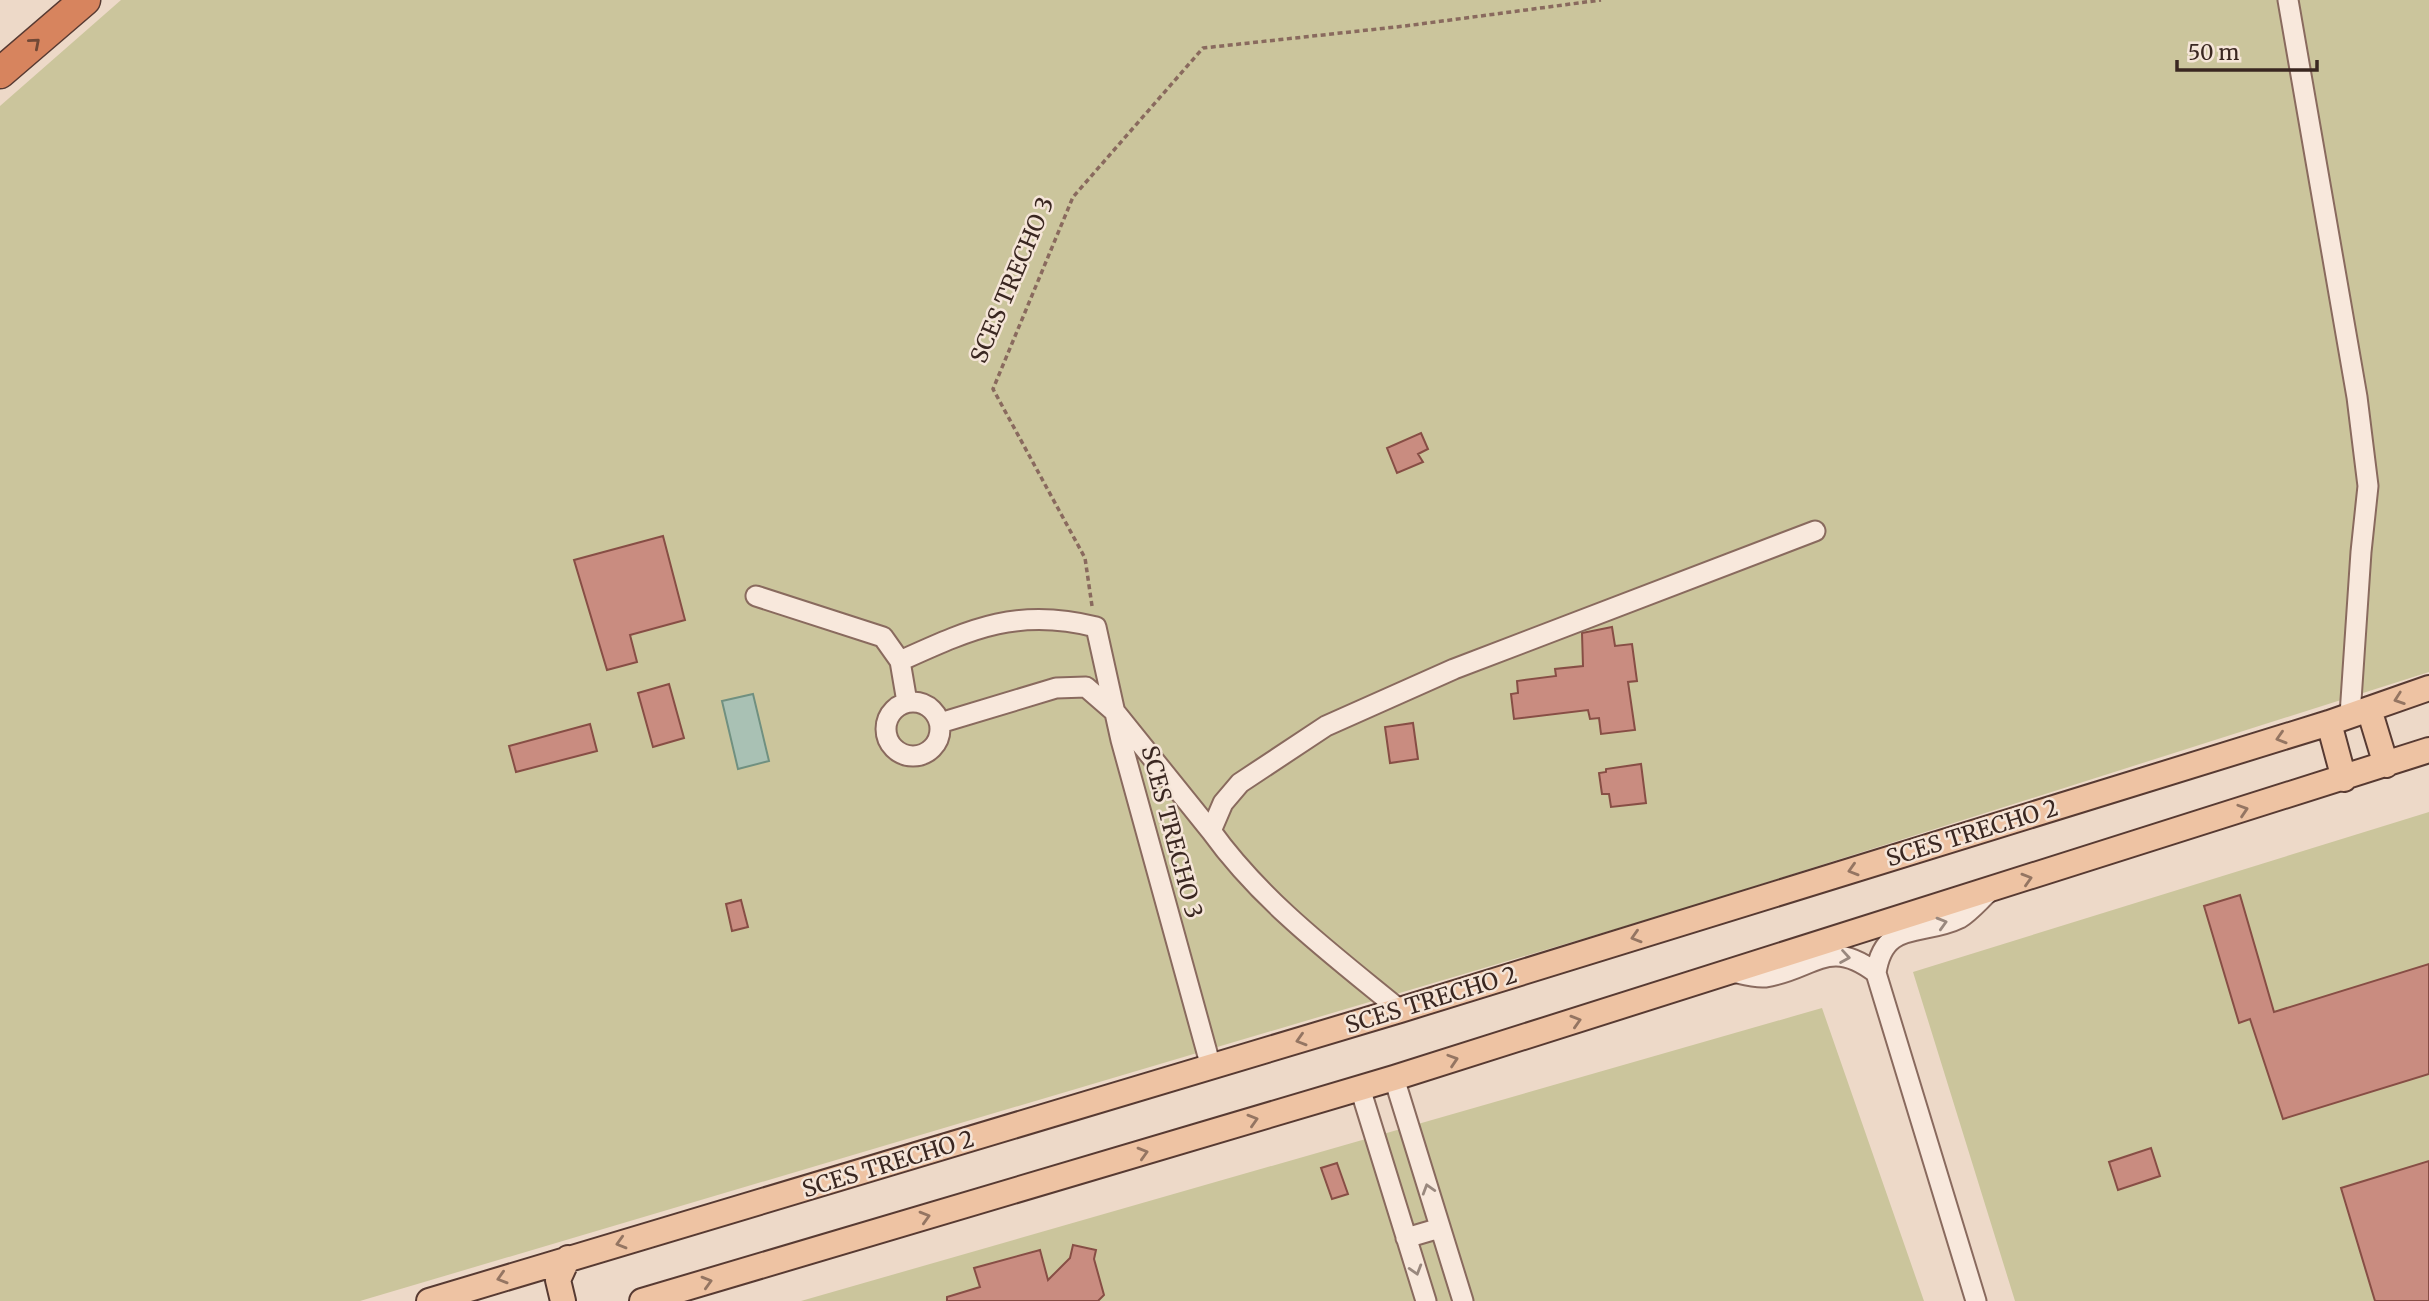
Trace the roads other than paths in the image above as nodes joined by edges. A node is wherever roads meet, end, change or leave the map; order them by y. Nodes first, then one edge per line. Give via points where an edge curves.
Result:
1 (85, 0) edge
2 (2288, 0) edge
3 (0, 74) edge
4 (1815, 531) dead end
5 (756, 596) dead end
6 (900, 661) junction
7 (2429, 688) edge
8 (907, 702) junction
9 (1116, 713) junction
10 (2349, 716) junction
11 (940, 723) junction
12 (2425, 756) edge
13 (2386, 765) junction
14 (2344, 779) junction
15 (1211, 831) junction
16 (1990, 890) junction
17 (1732, 972) junction
18 (1876, 973) junction
19 (1400, 1010) junction
20 (1211, 1067) junction
21 (1394, 1078) junction
22 (1360, 1088) junction
23 (1440, 1228) junction
24 (1406, 1238) junction
25 (568, 1258) junction
26 (441, 1299) edge
27 (563, 1301) edge
28 (642, 1301) edge
29 (1426, 1301) edge
30 (1462, 1301) edge
31 (1976, 1301) edge

3 -> 1 highway
2 - 10 street via 2357,397 2368,486
4 - 15 street via 1464,665 1326,726 1240,783 1223,803
5 - 6 street via 883,637
6 - 8 street
6 - 9 street, SCES TRECHO 3 via 974,628 1020,619 1062,618 1096,627
7 -> 10 main road, SCES TRECHO 2
8 - 11 street via 928,706
8 - 11 street via 897,706 886,724 886,735 898,752 919,755 929,751 936,744
9 - 11 street via 1086,687 1056,688
9 - 15 street
9 - 20 street, SCES TRECHO 3
10 - 13 main road
10 - 14 main road
10 -> 19 main road, SCES TRECHO 2
12 - 13 main road
13 - 14 main road
16 -> 14 main road
15 - 19 street via 1292,921
16 - 17 main road
18 -> 16 street via 1883,947 1894,937 1961,917
17 -> 18 street via 1763,977 1842,955 1859,960
21 -> 17 main road
18 - 31 street
19 -> 20 main road, SCES TRECHO 2
20 -> 25 main road, SCES TRECHO 2
21 - 22 main road
23 -> 21 street
22 - 24 street
28 -> 22 main road
23 - 24 street
23 - 30 street
24 -> 29 street
25 -> 26 main road, SCES TRECHO 2
25 - 27 main road via 558,1280

